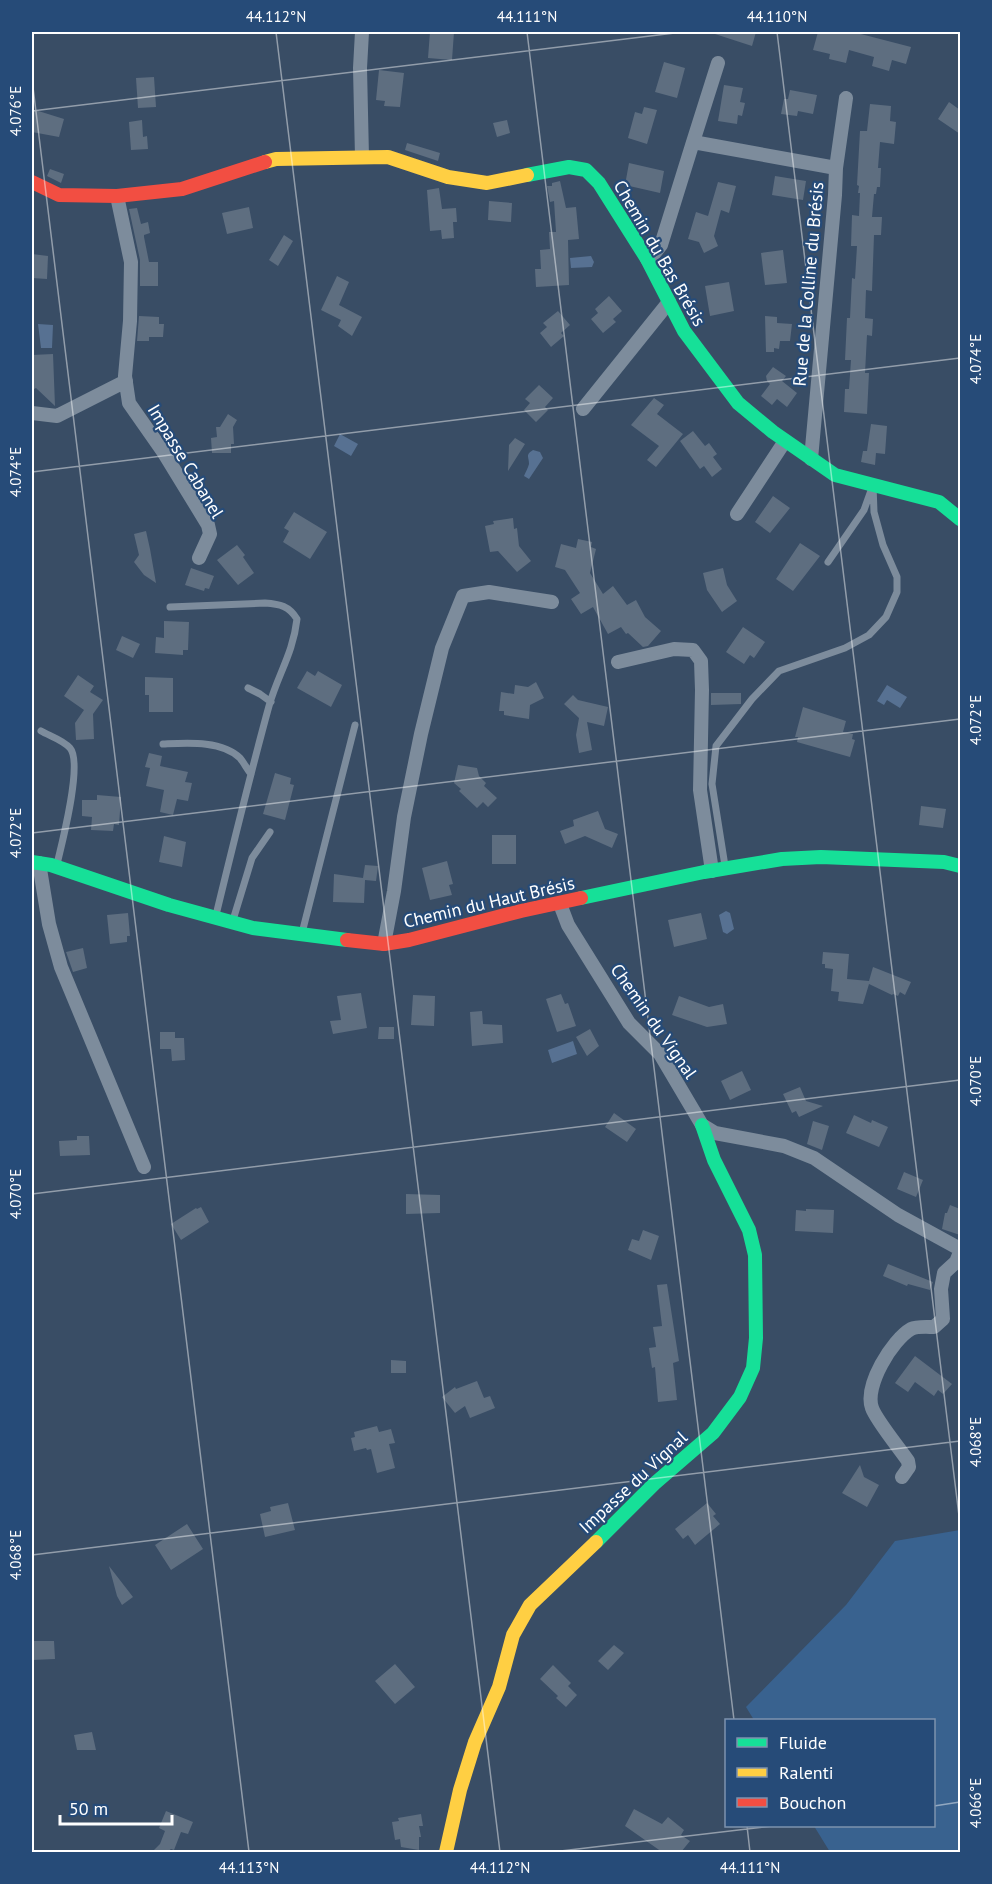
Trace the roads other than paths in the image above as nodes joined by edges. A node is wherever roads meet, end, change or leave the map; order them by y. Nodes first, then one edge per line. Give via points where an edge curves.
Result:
1 (362, 32) edge
2 (718, 63) dead end
3 (846, 98) dead end
4 (693, 142) junction
5 (362, 157) junction
6 (836, 168) junction
7 (32, 182) edge
8 (117, 196) junction
9 (647, 259) junction
10 (669, 302) junction
11 (126, 381) junction
12 (583, 409) dead end
13 (32, 413) edge
14 (785, 441) junction
15 (811, 459) junction
16 (873, 485) junction
17 (737, 514) dead end
18 (960, 519) edge
19 (199, 558) dead end
20 (828, 562) dead end
21 (552, 602) dead end
22 (170, 607) dead end
23 (618, 662) dead end
24 (248, 688) dead end
25 (271, 702) junction
26 (355, 725) dead end
27 (41, 731) dead end
28 (163, 744) dead end
29 (251, 774) junction
30 (270, 832) dead end
31 (35, 863) edge
32 (960, 866) edge
33 (57, 867) junction
34 (718, 870) junction
35 (560, 904) junction
36 (215, 917) junction
37 (232, 922) junction
38 (301, 935) junction
39 (384, 944) junction
40 (702, 1125) junction
41 (144, 1167) dead end
42 (960, 1250) edge
43 (902, 1477) dead end
44 (446, 1852) edge

1 - 5 street
2 - 4 street
3 - 6 street
4 - 6 street, Rue de la Colline du Brésis
4 - 9 street via 661,245
5 - 8 street, Chemin du Bas Brésis via 276,159 182,189
5 - 9 street, Chemin du Bas Brésis via 388,157 448,177 487,183 568,167 586,170 599,183
6 - 15 street, Rue de la Colline du Brésis
7 - 8 street, Chemin du Bas Brésis via 59,195
8 - 11 street, Impasse Cabanel via 131,262
9 - 10 street, Chemin du Bas Brésis
10 - 12 street
10 - 14 street, Chemin du Bas Brésis via 684,331 738,403
11 - 13 street via 57,416
11 - 19 street, Impasse Cabanel via 129,402 208,525 210,534
14 - 15 street, Chemin du Bas Brésis
14 - 17 street
15 - 16 street, Chemin du Bas Brésis via 835,475
16 - 18 street, Chemin du Bas Brésis via 939,502
16 - 20 lane via 864,510
16 - 34 lane via 874,512 897,577 897,592 886,617 869,635 779,671 716,746 712,784
21 - 39 street via 489,592 463,596 442,648 421,734
22 - 25 lane via 266,603 287,607 297,619 295,635
23 - 34 street via 674,649 693,650 701,661 700,790
24 - 25 lane
25 - 29 lane
26 - 38 lane
27 - 33 lane via 69,747 76,765
28 - 29 lane via 220,747 238,757
29 - 36 lane
30 - 37 lane via 252,858
31 - 33 street, Chemin du Haut Brésis
31 - 41 street via 61,967
32 - 34 street, Chemin du Haut Brésis via 821,857
33 - 36 street, Chemin du Haut Brésis
34 - 35 street, Chemin du Haut Brésis
35 - 39 street, Chemin du Haut Brésis
35 - 40 street, Chemin du Vignal via 568,925 629,1023 660,1054
36 - 37 street, Chemin du Haut Brésis
37 - 38 street, Chemin du Haut Brésis
38 - 39 street, Chemin du Haut Brésis
40 - 42 street via 715,1133 784,1146 814,1158 898,1215
40 - 44 street, Impasse du Vignal via 714,1160 749,1230 755,1255 753,1368 740,1397 713,1433 654,1484 530,1605 513,1635 499,1687 475,1742
42 - 43 street via 956,1262 944,1272 943,1319 934,1327 909,1330 875,1375 870,1397 872,1409 908,1461 909,1467

